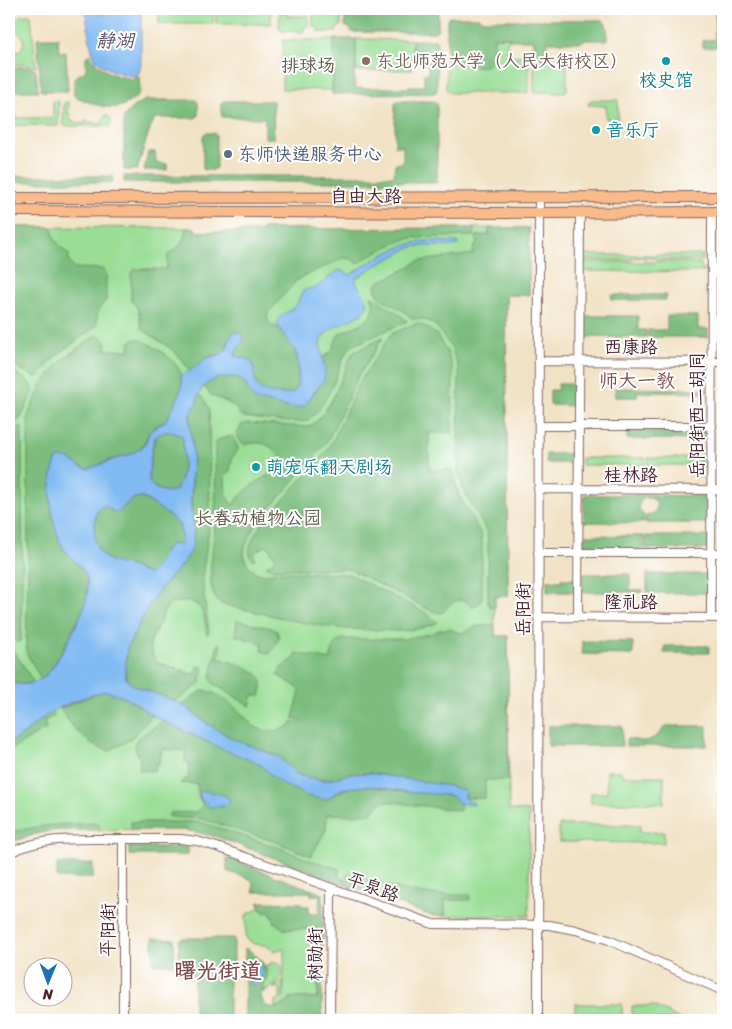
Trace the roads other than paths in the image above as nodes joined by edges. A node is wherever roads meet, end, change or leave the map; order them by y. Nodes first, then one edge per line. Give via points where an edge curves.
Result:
1 (539, 197) junction
2 (723, 197) edge
3 (9, 198) edge
4 (9, 211) edge
5 (718, 212) edge
6 (539, 213) junction
7 (580, 213) junction
8 (538, 361) junction
9 (579, 362) junction
10 (712, 362) junction
11 (723, 362) edge
12 (538, 426) junction
13 (579, 426) junction
14 (712, 426) junction
15 (538, 489) junction
16 (579, 489) junction
17 (712, 490) junction
18 (723, 490) edge
19 (538, 552) junction
20 (578, 552) junction
21 (712, 552) junction
22 (723, 552) edge
23 (538, 617) junction
24 (578, 617) junction
25 (711, 618) junction
26 (723, 618) edge
27 (123, 839) junction
28 (9, 853) edge
29 (331, 888) junction
30 (538, 925) junction
31 (723, 991) edge
32 (123, 1020) edge
33 (330, 1020) edge
34 (538, 1020) edge

1 - 2 main road, 自由大路
1 - 3 main road, 自由大路
1 - 6 street, 岳阳街
4 - 6 main road, 自由大路
5 - 7 main road, 自由大路
5 - 10 street, 岳阳街西二胡同
6 - 7 main road, 自由大路
6 - 8 street, 岳阳街
7 - 9 street
8 - 9 street, 西康路
8 - 12 street, 岳阳街
9 - 10 street, 西康路
9 - 13 street
10 - 11 street, 西康路
10 - 14 street, 岳阳街西二胡同
12 - 13 street
12 - 15 street, 岳阳街
13 - 14 street
13 - 16 street
14 - 17 street, 岳阳街西二胡同
15 - 16 street, 桂林路
15 - 19 street, 岳阳街
16 - 17 street, 桂林路
16 - 20 street
17 - 18 street, 桂林路
17 - 21 street, 岳阳街西二胡同
19 - 20 street
19 - 23 street, 岳阳街
20 - 21 street
20 - 24 street
21 - 22 street
21 - 25 street, 岳阳街西二胡同
23 - 24 street, 隆礼路
23 - 30 street, 岳阳街
24 - 25 street, 隆礼路
25 - 26 street, 隆礼路
27 - 28 street, 平泉路 via 59,839
27 - 29 street, 平泉路 via 198,841
27 - 32 street, 平阳街
29 - 30 street, 平泉路 via 433,924
29 - 33 street, 树勋街
30 - 31 street, 平泉路 via 576,930 609,940
30 - 34 street, 岳阳街

